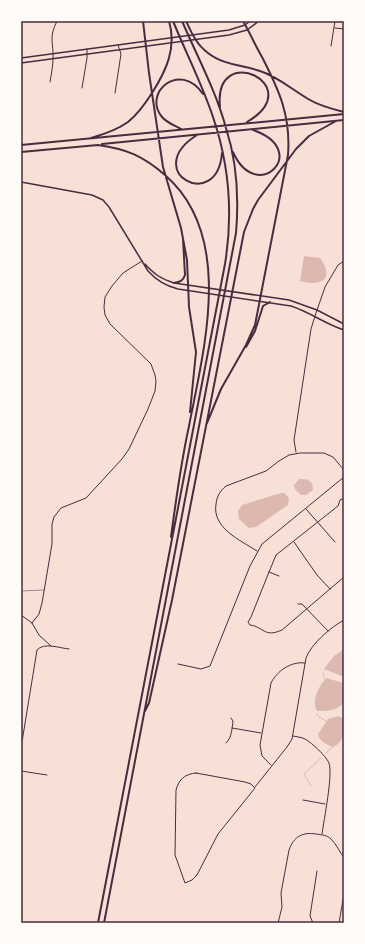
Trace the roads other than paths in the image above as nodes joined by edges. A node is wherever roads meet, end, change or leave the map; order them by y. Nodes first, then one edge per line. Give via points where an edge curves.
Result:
1 (57, 21) edge
2 (143, 21) edge
3 (169, 21) edge
4 (173, 21) edge
5 (182, 21) edge
6 (186, 21) edge
7 (243, 21) edge
8 (250, 21) edge
9 (259, 21) edge
10 (335, 21) edge
11 (245, 25) junction
12 (334, 28) junction
13 (344, 29) edge
14 (247, 30) junction
15 (145, 41) junction
16 (117, 45) junction
17 (146, 46) junction
18 (331, 46) dead end
19 (87, 49) junction
20 (120, 50) junction
21 (53, 53) junction
22 (87, 54) junction
23 (21, 58) edge
24 (53, 59) junction
25 (21, 63) edge
26 (50, 82) dead end
27 (82, 88) dead end
28 (115, 93) dead end
29 (207, 100) junction
30 (220, 109) junction
31 (344, 113) edge
32 (344, 120) edge
33 (336, 121) junction
34 (246, 123) junction
35 (182, 129) junction
36 (252, 129) junction
37 (198, 134) junction
38 (89, 138) junction
39 (21, 145) edge
40 (98, 145) junction
41 (231, 148) junction
42 (222, 149) junction
43 (21, 152) edge
44 (21, 182) edge
45 (183, 234) junction
46 (142, 261) junction
47 (344, 261) edge
48 (174, 283) junction
49 (188, 285) junction
50 (188, 291) junction
51 (261, 296) junction
52 (260, 301) junction
53 (270, 302) junction
54 (317, 310) junction
55 (315, 316) junction
56 (344, 324) edge
57 (344, 330) edge
58 (240, 356) junction
59 (189, 425) junction
60 (205, 428) junction
61 (296, 453) junction
62 (344, 470) edge
63 (344, 477) edge
64 (344, 498) edge
65 (306, 509) junction
66 (318, 522) junction
67 (294, 542) junction
68 (335, 542) dead end
69 (257, 552) junction
70 (169, 555) junction
71 (268, 572) junction
72 (279, 576) dead end
73 (344, 576) edge
74 (330, 589) junction
75 (44, 590) junction
76 (21, 591) edge
77 (298, 604) dead end
78 (308, 608) junction
79 (21, 615) edge
80 (344, 620) edge
81 (32, 623) junction
82 (328, 632) junction
83 (51, 646) junction
84 (69, 650) dead end
85 (178, 664) dead end
86 (305, 664) junction
87 (144, 714) junction
88 (231, 718) dead end
89 (232, 728) junction
90 (262, 733) junction
91 (293, 736) junction
92 (226, 742) dead end
93 (21, 748) edge
94 (272, 766) junction
95 (21, 770) edge
96 (47, 775) dead end
97 (255, 788) junction
98 (303, 800) dead end
99 (326, 804) junction
100 (321, 835) junction
101 (344, 858) edge
102 (317, 871) dead end
103 (344, 894) edge
104 (98, 923) edge
105 (104, 923) edge
106 (278, 923) edge
107 (313, 923) edge
108 (339, 923) edge

1 - 21 street via 51,40
2 - 15 highway
3 - 38 highway via 172,39 169,61 146,103 123,125
4 - 29 highway
5 - 30 highway
6 - 31 highway via 199,45 216,58 268,74 311,101
7 - 11 highway
8 - 11 main road
9 - 14 main road
10 - 12 street
11 - 14 highway
11 - 15 main road via 229,30
12 - 13 street
12 - 18 street
14 - 17 main road via 229,35
14 - 51 highway via 281,96 288,122 289,144 283,183
15 - 16 main road
15 - 17 highway
16 - 19 main road
16 - 20 street
17 - 20 main road
17 - 45 highway via 162,167
19 - 21 main road
19 - 22 street
20 - 22 main road
20 - 28 street
21 - 23 main road
21 - 24 street
22 - 24 main road
22 - 27 street
24 - 25 main road
24 - 26 street
29 - 35 highway via 196,86 187,80 172,80 162,88 157,98 159,112 168,122
29 - 42 highway
30 - 34 highway via 220,92 225,81 241,72 253,74 266,87 267,101 261,113
30 - 41 highway
31 - 34 highway
32 - 33 highway
33 - 36 highway
33 - 60 highway via 309,136 296,149 258,200 248,220 238,256
34 - 35 highway
35 - 38 highway
36 - 37 highway
36 - 41 highway via 268,136 280,151 280,157 273,170 264,175 248,172 239,163
37 - 40 highway
37 - 42 highway via 183,145 176,157 179,174 188,182 202,183 212,178 219,169
38 - 39 highway
40 - 43 highway
40 - 59 highway via 134,153 160,170 176,185 188,202 201,229 207,255 209,310
41 - 87 highway via 237,198 235,242
42 - 70 highway via 229,198 227,254
44 - 46 main road via 88,194 103,200
45 - 48 highway via 185,275 180,282
45 - 49 highway
46 - 48 main road via 154,274
46 - 50 main road via 159,282
46 - 75 street via 123,274 112,286 105,297 104,307 110,324 150,364 155,375 155,391 122,459 86,498 61,508 54,517
47 - 54 street via 337,267 325,287
48 - 49 main road
49 - 50 highway
49 - 51 main road
50 - 52 main road
50 - 59 highway via 196,352
51 - 52 highway
51 - 54 main road via 289,300
52 - 53 main road
52 - 58 highway via 252,332
53 - 55 main road via 291,306
53 - 58 highway via 263,306 255,331
54 - 55 street
54 - 56 main road
55 - 57 main road
55 - 61 street via 294,440
58 - 60 highway via 221,389
59 - 70 highway via 178,482
60 - 87 highway via 172,600 149,703
61 - 62 street via 324,453 333,457
61 - 69 street via 279,460 266,471 226,486 217,499 215,508 218,522
63 - 65 street
64 - 66 street
65 - 66 street
65 - 69 street via 266,540
66 - 67 street
66 - 68 street
67 - 71 street via 276,555
67 - 74 street
69 - 85 street via 210,666 201,669
70 - 104 highway
71 - 72 street
71 - 78 street via 252,617 249,619 250,625 267,633 278,632
73 - 74 street
74 - 78 street
75 - 76 lane
75 - 81 street via 39,614
77 - 78 street
78 - 82 street
79 - 81 street
80 - 82 street
81 - 83 street via 39,636
82 - 86 street via 311,648
83 - 84 street
83 - 93 street via 41,646 36,652
86 - 90 street via 290,664 273,680
86 - 91 street
87 - 105 highway
88 - 89 street
89 - 90 street
89 - 92 street
90 - 94 street via 261,753
91 - 94 street
91 - 99 street via 307,740 328,760 330,774
94 - 97 street
95 - 96 street
97 - 97 street via 215,839 197,875 185,883 175,850 176,793 179,781 188,774 196,773 245,782
98 - 99 street
99 - 100 street
100 - 101 street via 330,838
100 - 106 street via 304,833 292,843 281,893 282,907
102 - 107 street via 310,916
103 - 108 street

